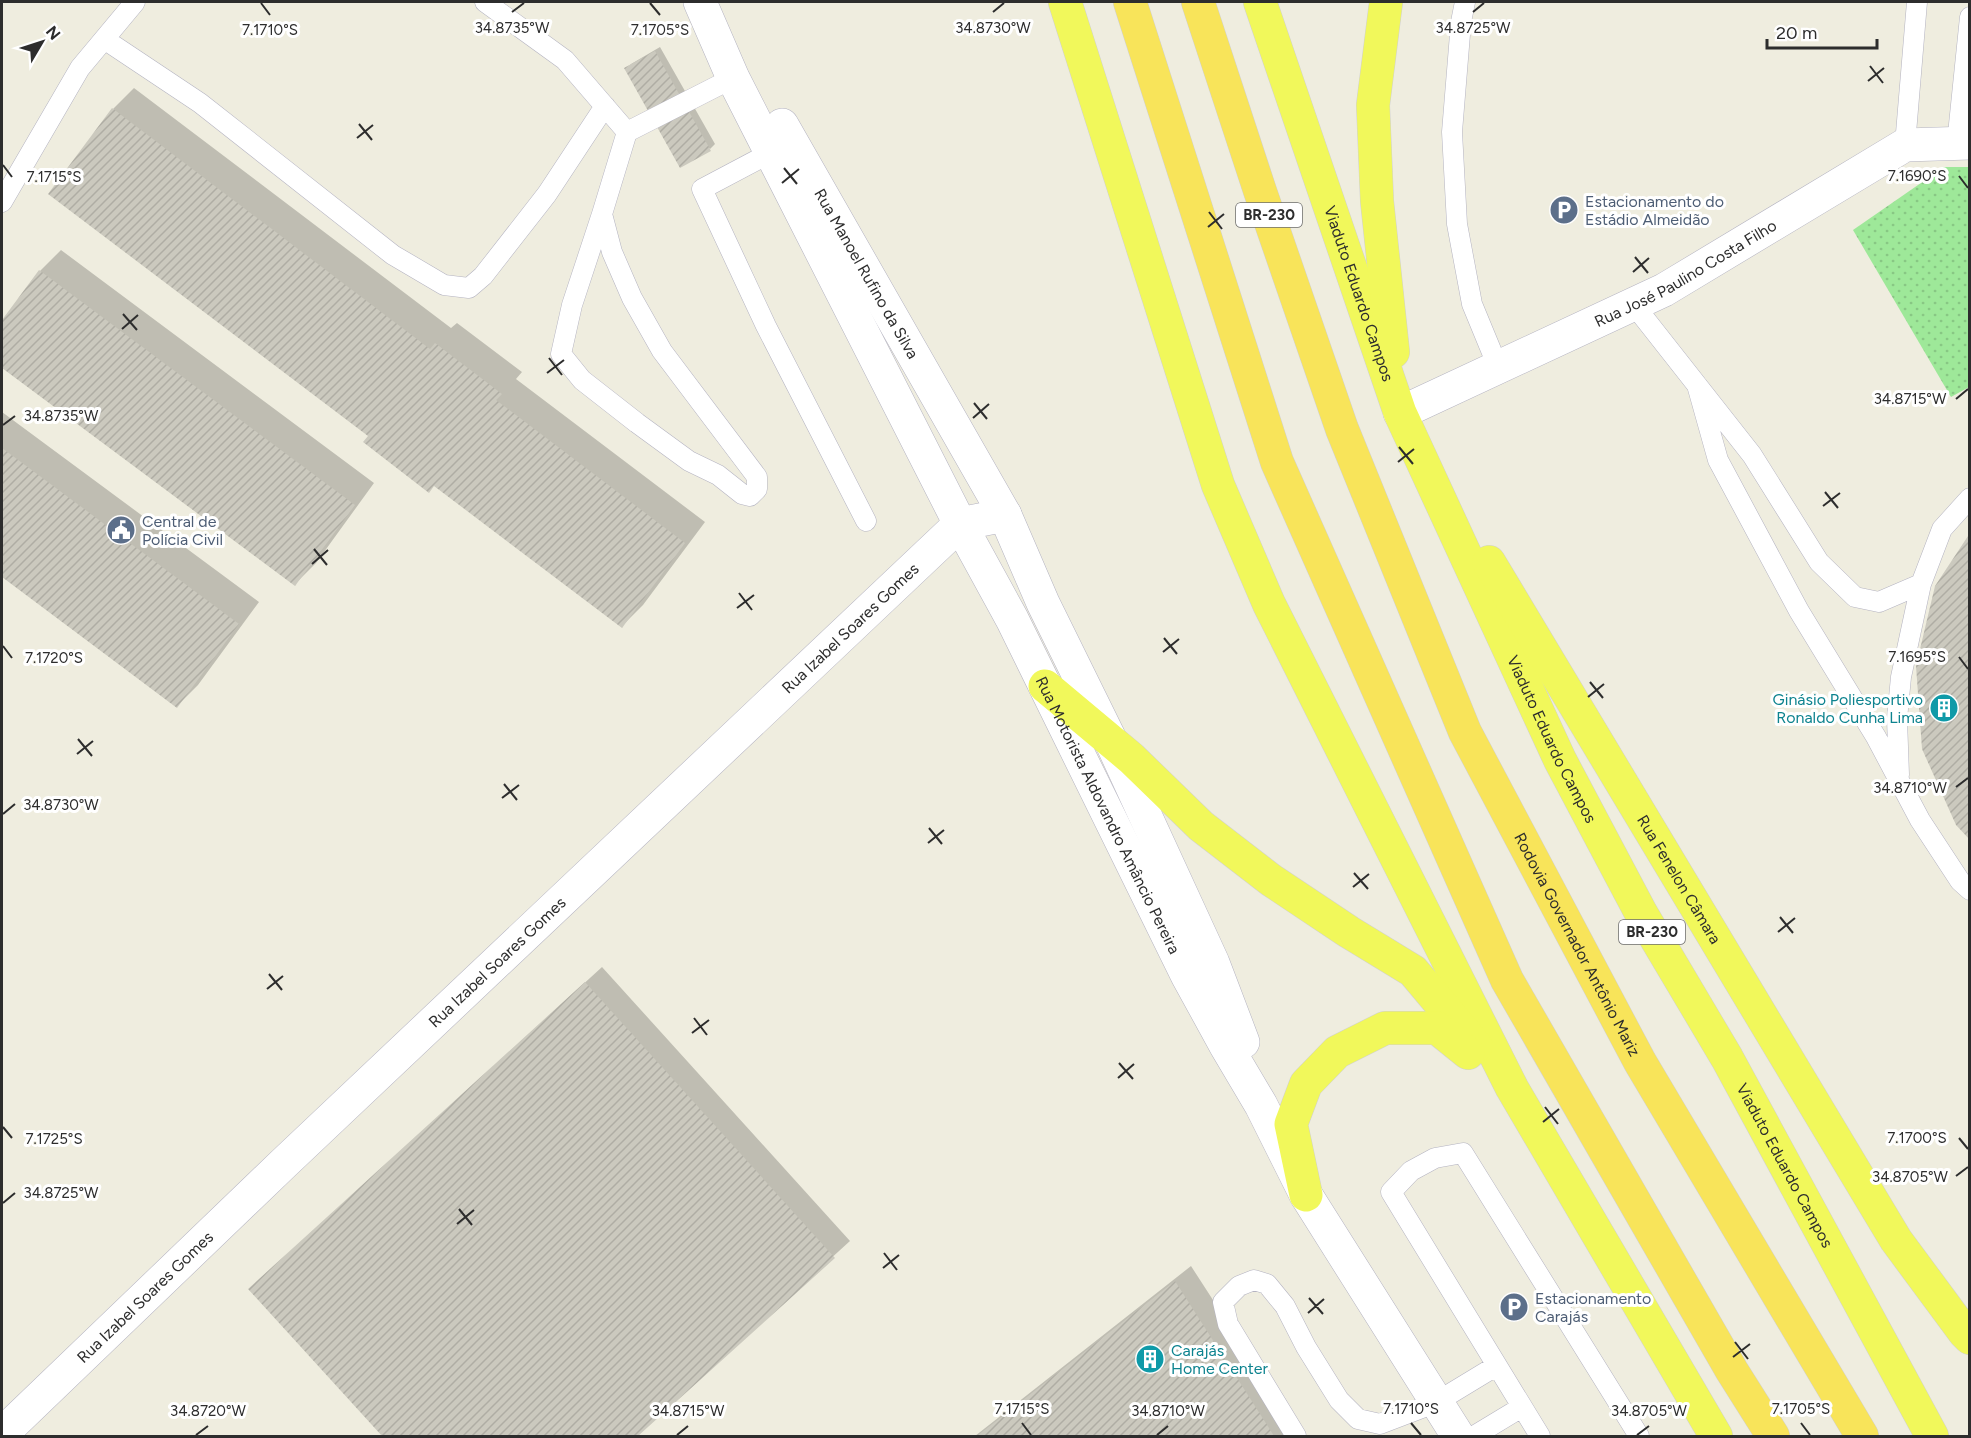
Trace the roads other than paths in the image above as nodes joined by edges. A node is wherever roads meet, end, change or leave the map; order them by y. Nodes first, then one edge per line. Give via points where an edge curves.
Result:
1 (135, 2) edge
2 (485, 2) edge
3 (700, 2) edge
4 (711, 2) edge
5 (1065, 2) edge
6 (1131, 2) edge
7 (1198, 2) edge
8 (1260, 2) edge
9 (1386, 2) edge
10 (1465, 2) edge
11 (1917, 2) edge
12 (1970, 17) edge
13 (104, 39) junction
14 (733, 78) junction
15 (605, 106) junction
16 (627, 132) junction
17 (1963, 144) edge
18 (1905, 145) junction
19 (772, 152) junction
20 (2, 202) edge
21 (602, 214) junction
22 (1634, 305) junction
23 (1498, 367) junction
24 (1697, 385) junction
25 (1400, 414) junction
26 (1970, 498) edge
27 (1005, 515) junction
28 (866, 521) dead end
29 (960, 524) junction
30 (1920, 584) junction
31 (1045, 686) junction
32 (1111, 741) junction
33 (1899, 781) junction
34 (1970, 890) edge
35 (1512, 1088) junction
36 (1261, 1105) junction
37 (1306, 1195) junction
38 (1970, 1338) edge
39 (1496, 1366) junction
40 (1435, 1403) junction
41 (1522, 1407) junction
42 (2, 1434) edge
43 (1296, 1437) edge
44 (1458, 1437) edge
45 (1473, 1437) edge
46 (1540, 1437) edge
47 (1639, 1437) edge
48 (1716, 1437) edge
49 (1773, 1437) edge
50 (1862, 1437) edge
51 (1932, 1437) edge

1 - 13 lane
2 - 15 lane via 564,60
3 - 14 main road, Rua Manoel Rufino da Silva
4 - 27 main road, Rua Manoel Rufino da Silva via 744,53
5 - 35 main road via 1218,485 1269,604
6 - 49 highway via 1277,462 1507,980
7 - 50 highway, Rodovia Governador Antônio Mariz / BR-230 via 1342,429 1465,732 1640,1062
8 - 25 main road, Viaduto Eduardo Campos
9 - 25 main road via 1373,105 1377,201
10 - 23 lane via 1452,132 1457,224 1472,304
11 - 18 lane
12 - 17 lane
13 - 15 lane via 200,103 393,255 444,285 469,288 483,276 547,194
13 - 20 lane via 80,68
14 - 16 lane
14 - 19 main road, Rua Manoel Rufino da Silva
15 - 16 lane
16 - 21 lane
17 - 18 main road, Rua José Paulino Costa Filho
18 - 22 main road, Rua José Paulino Costa Filho
19 - 28 lane via 702,189 766,326
19 - 29 main road, Rua Manoel Rufino da Silva
21 - 21 lane via 612,252 632,298 662,351 757,477 757,489 750,496 689,461 637,423 582,380 561,354
22 - 23 main road, Rua José Paulino Costa Filho
22 - 24 lane
23 - 25 main road, Rua José Paulino Costa Filho
24 - 30 lane via 1752,455 1819,562 1855,597 1879,602
24 - 33 lane via 1718,460 1799,611
25 - 38 main road, Rua Fenelon Câmara via 1896,1240
25 - 51 main road, Viaduto Eduardo Campos / BR-230 via 1560,760
26 - 30 lane via 1942,529
27 - 29 main road
27 - 32 main road, Rua Motorista Aldovandro Amâncio Pereira
29 - 31 main road, Rua Motorista Aldovandro Amâncio Pereira
29 - 42 main road, Rua Izabel Soares Gomes
30 - 33 lane via 1901,676 1897,719
31 - 32 main road
31 - 36 main road, Rua Motorista Aldovandro Amâncio Pereira via 1187,975
32 - 35 main road via 1201,826 1271,880 1413,971
32 - 36 main road, Rua Motorista Aldovandro Amâncio Pereira via 1213,963 1243,1040
33 - 34 lane via 1920,820
35 - 37 main road via 1437,1028 1385,1029 1337,1052 1306,1084 1292,1125
35 - 48 main road
36 - 37 main road, Rua Motorista Aldovandro Amâncio Pereira
37 - 40 main road, Rua Motorista Aldovandro Amâncio Pereira
39 - 40 lane
39 - 41 lane
39 - 47 lane via 1391,1192 1411,1171 1435,1158 1463,1153
40 - 43 lane via 1380,1424 1358,1419 1339,1400 1285,1306 1267,1284 1254,1280 1239,1286 1223,1302 1228,1324
40 - 44 main road, Rua Motorista Aldovandro Amâncio Pereira
41 - 45 lane
41 - 46 lane

